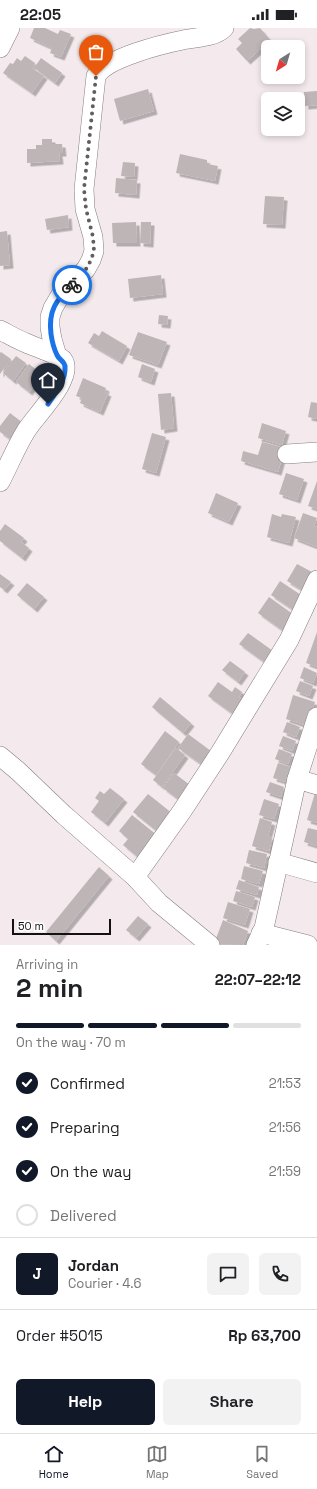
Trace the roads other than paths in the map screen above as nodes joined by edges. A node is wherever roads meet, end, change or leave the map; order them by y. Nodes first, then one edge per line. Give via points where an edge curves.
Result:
1 (10, 28) edge
2 (224, 28) edge
3 (0, 48) edge
4 (0, 330) edge
5 (57, 356) junction
6 (317, 452) edge
7 (287, 454) dead end
8 (0, 482) edge
9 (317, 580) edge
10 (317, 717) edge
11 (0, 756) edge
12 (297, 778) junction
13 (317, 785) edge
14 (278, 862) junction
15 (317, 873) edge
16 (135, 877) junction
17 (258, 939) edge
18 (210, 945) edge
19 (308, 945) edge

1 - 3 street
2 - 5 street via 210,35 145,49 103,68 96,76 84,189 94,251 86,269 60,296 50,317
4 - 5 street
5 - 8 street via 63,360 65,368 61,382 48,404 26,430
6 - 7 street
9 - 16 street via 289,640 220,753
10 - 12 street
11 - 16 street
12 - 13 street
12 - 14 street
14 - 15 street
14 - 17 street via 264,928
16 - 18 street via 159,904
17 - 19 street

